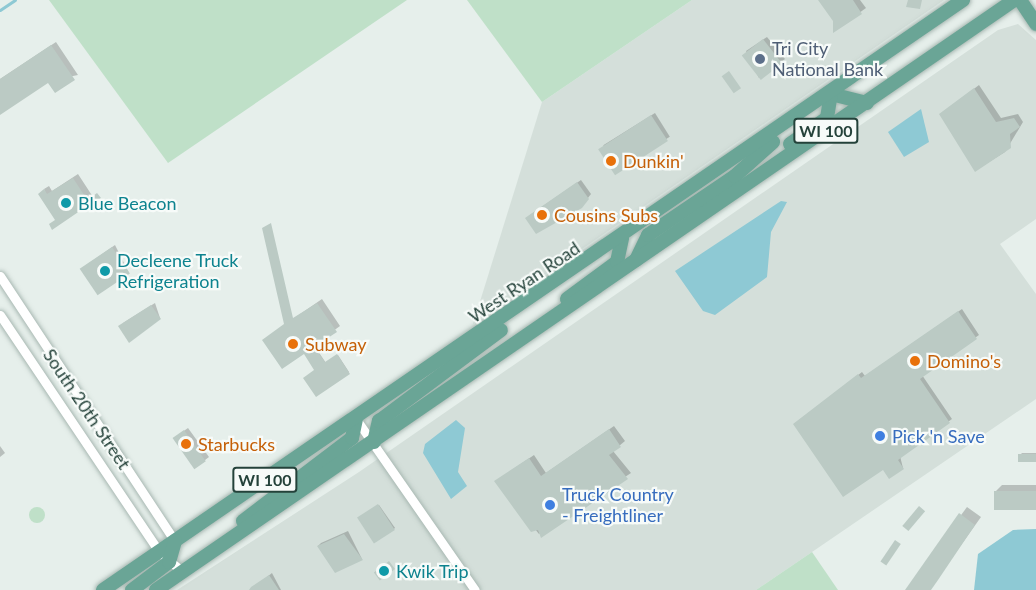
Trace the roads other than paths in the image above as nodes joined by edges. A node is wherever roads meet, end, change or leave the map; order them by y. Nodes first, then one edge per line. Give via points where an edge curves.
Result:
1 (963, 0) edge
2 (1014, 0) edge
3 (1020, 0) edge
4 (1036, 24) edge
5 (831, 94) junction
6 (867, 103) junction
7 (792, 121) junction
8 (744, 187) junction
9 (622, 238) junction
10 (636, 260) junction
11 (0, 276) edge
12 (527, 302) junction
13 (0, 315) edge
14 (535, 330) junction
15 (356, 419) junction
16 (374, 442) junction
17 (175, 541) junction
18 (224, 543) junction
19 (164, 557) junction
20 (183, 572) junction
21 (103, 590) edge
22 (132, 590) edge
23 (156, 590) edge
24 (475, 590) edge

1 - 5 main road, West Ryan Road / WI 100
2 - 6 main road, WI 100
3 - 4 main road
5 - 6 main road
5 - 7 main road, West Ryan Road / WI 100
5 - 8 main road via 827,118
6 - 8 main road, WI 100
7 - 9 main road, West Ryan Road / WI 100
7 - 10 main road via 735,176 648,236
8 - 10 main road, WI 100
9 - 12 main road, West Ryan Road / WI 100
9 - 14 main road via 617,262 582,286
10 - 14 main road, WI 100
11 - 17 street, South 20th Street
12 - 15 main road, West Ryan Road / WI 100
12 - 16 main road via 460,364 379,421
13 - 19 street, South 20th Street
14 - 16 main road, WI 100
15 - 16 street
15 - 17 main road, West Ryan Road / WI 100
15 - 18 main road via 352,438 288,484
16 - 18 main road, WI 100
16 - 24 street
17 - 19 main road
18 - 20 main road, WI 100
19 - 20 street, South 20th Street
19 - 21 main road
19 - 22 main road
20 - 23 main road, WI 100

